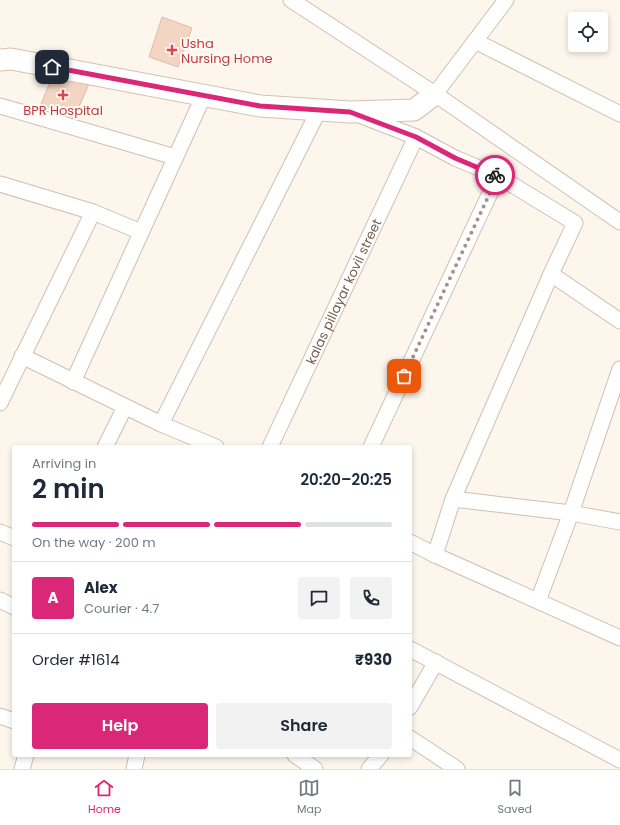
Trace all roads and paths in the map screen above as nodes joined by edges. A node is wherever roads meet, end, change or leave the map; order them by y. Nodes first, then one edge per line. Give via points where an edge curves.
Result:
1 (506, 0) edge
2 (296, 1) edge
3 (475, 41) junction
4 (0, 60) edge
5 (435, 94) junction
6 (204, 95) junction
7 (0, 106) edge
8 (319, 110) junction
9 (350, 112) junction
10 (620, 114) edge
11 (416, 137) junction
12 (175, 157) junction
13 (498, 176) junction
14 (0, 184) edge
15 (93, 212) junction
16 (620, 222) edge
17 (140, 232) junction
18 (551, 274) junction
19 (620, 321) edge
20 (22, 356) junction
21 (620, 369) edge
22 (73, 382) junction
23 (0, 403) edge
24 (125, 407) junction
25 (161, 424) junction
26 (106, 445) edge
27 (211, 445) edge
28 (271, 445) edge
29 (372, 445) edge
30 (453, 499) junction
31 (571, 513) junction
32 (620, 522) edge
33 (0, 532) edge
34 (12, 537) edge
35 (412, 543) edge
36 (435, 555) junction
37 (0, 600) edge
38 (538, 601) junction
39 (12, 606) edge
40 (620, 638) edge
41 (412, 650) edge
42 (436, 662) junction
43 (412, 704) edge
44 (0, 716) edge
45 (12, 720) edge
46 (412, 739) edge
47 (25, 757) edge
48 (137, 757) edge
49 (298, 757) edge
50 (379, 757) edge
51 (620, 760) edge
52 (22, 769) edge
53 (134, 769) edge
54 (315, 769) edge
55 (369, 769) edge
56 (457, 769) edge

1 - 3 street
2 - 5 street
3 - 5 street
3 - 10 street
4 - 6 main road via 11,59
5 - 9 main road via 414,110
5 - 16 street
6 - 8 main road via 260,106
6 - 12 street
7 - 12 street
8 - 9 main road
8 - 25 street
9 - 11 street
11 - 13 street via 455,158
11 - 28 street, kalas pillayar kovil street
12 - 17 street
13 - 18 street via 575,223
13 - 29 street
14 - 15 street
15 - 17 street
15 - 20 street
17 - 22 street
18 - 19 street
18 - 30 street
20 - 22 street
20 - 23 street
21 - 31 street
22 - 24 street
24 - 25 street
24 - 26 street
25 - 27 street
30 - 31 street
30 - 36 street
31 - 32 street
31 - 38 street
33 - 34 street
35 - 36 street
36 - 38 street
37 - 39 street
38 - 40 street
41 - 42 street
42 - 43 street
42 - 51 street
44 - 45 street
46 - 56 street
47 - 52 street
48 - 53 street
49 - 54 street
50 - 55 street

